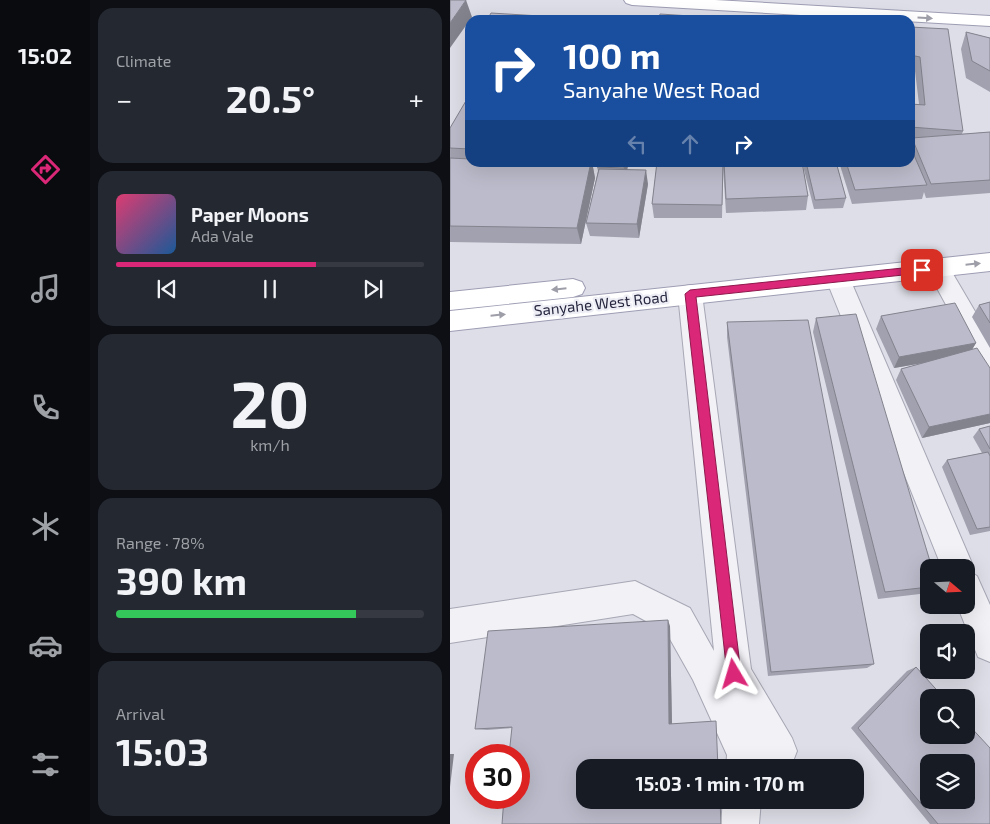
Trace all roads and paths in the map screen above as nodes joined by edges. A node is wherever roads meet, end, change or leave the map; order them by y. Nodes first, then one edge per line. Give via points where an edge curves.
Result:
1 (632, 0) edge
2 (825, 0) edge
3 (990, 7) edge
4 (888, 15) edge
5 (915, 17) edge
6 (990, 21) edge
7 (990, 243) edge
8 (990, 262) edge
9 (938, 268) junction
10 (838, 279) junction
11 (690, 294) junction
12 (450, 301) edge
13 (450, 321) edge
14 (990, 361) edge
15 (954, 559) edge
16 (975, 609) edge
17 (450, 626) edge
18 (990, 645) edge
19 (779, 751) dead end
20 (746, 759) edge
21 (741, 809) edge
22 (740, 824) edge

1 -> 4 main road
2 - 3 main road
5 -> 6 main road
7 -> 12 main road, Sanyahe West Road
9 -> 8 main road, Sanyahe West Road
9 - 10 main road, Sanyahe West Road
9 - 14 street
10 - 11 main road, Sanyahe West Road
10 - 15 street
13 -> 11 main road, Sanyahe West Road
11 - 19 street via 734,674
16 - 18 street
17 - 20 street via 635,597 678,620 705,668
21 - 22 street

